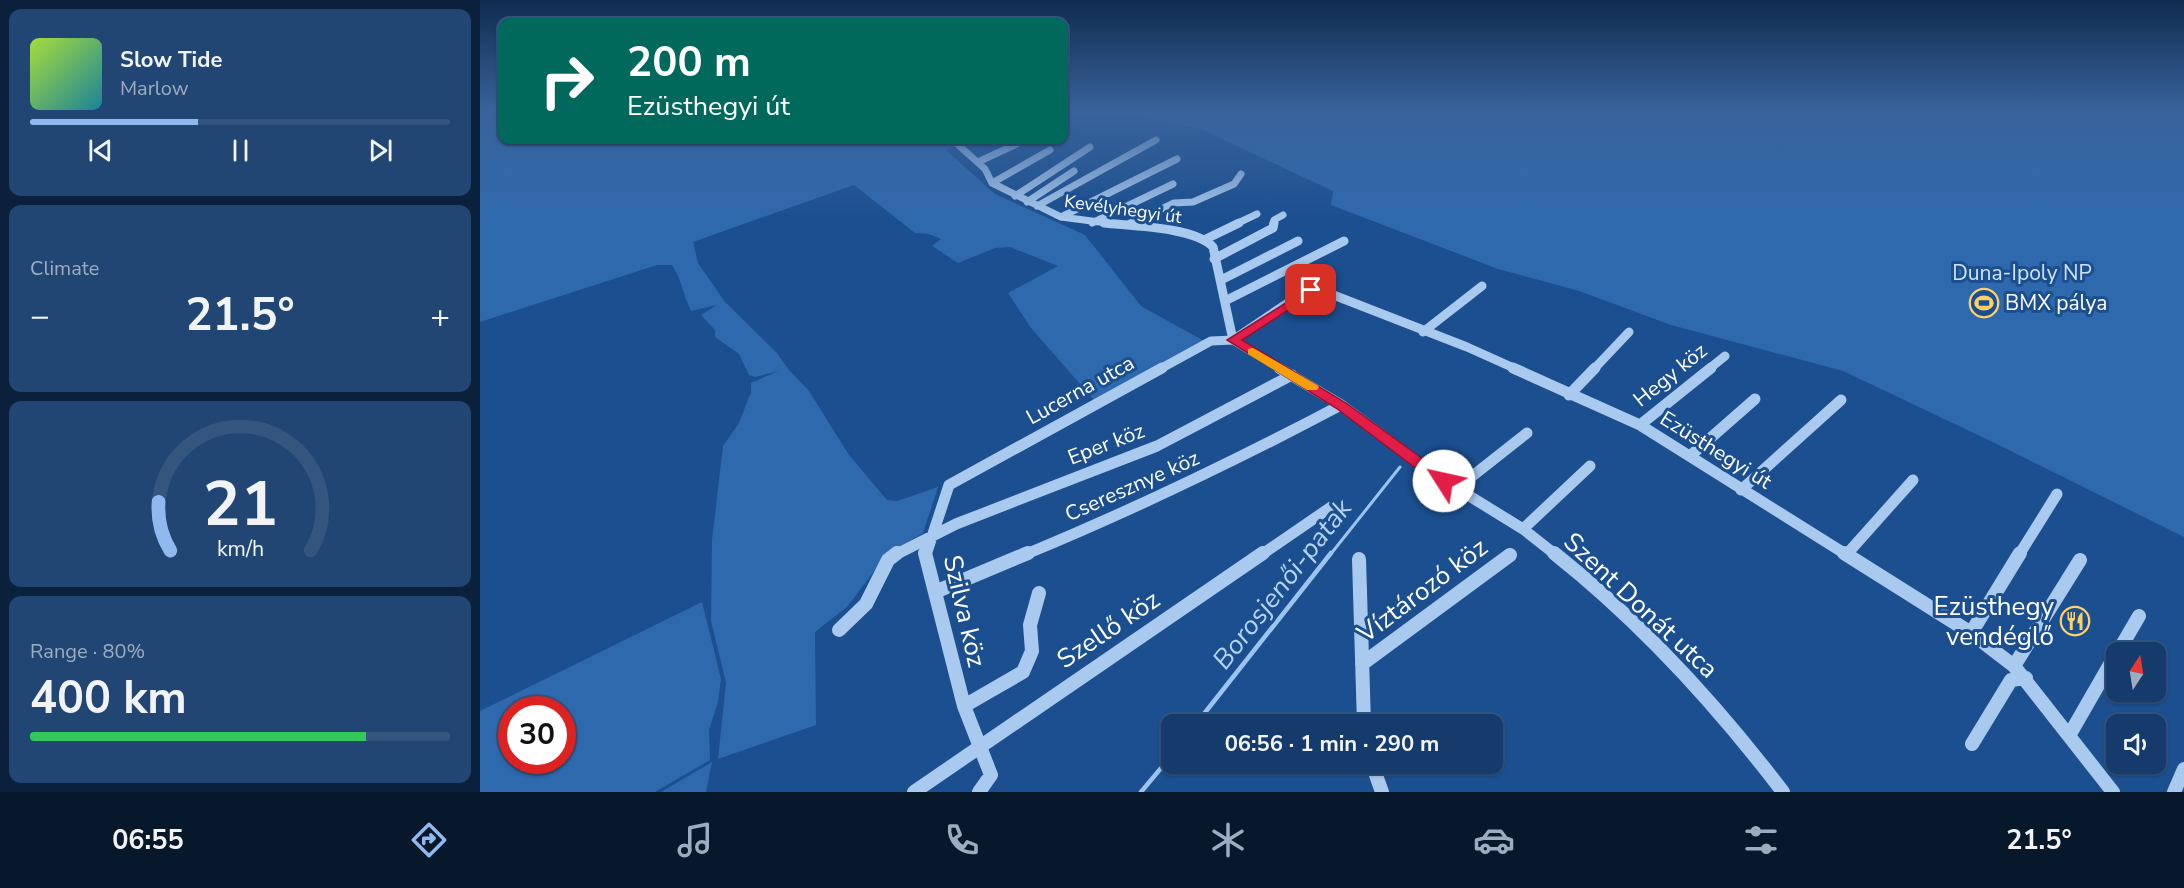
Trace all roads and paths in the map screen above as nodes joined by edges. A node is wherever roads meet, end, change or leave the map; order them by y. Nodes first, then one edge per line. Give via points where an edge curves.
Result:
1 (961, 147) edge
2 (1010, 147) edge
3 (1090, 147) dead end
4 (1143, 147) edge
5 (1050, 150) dead end
6 (1178, 159) dead end
7 (978, 162) junction
8 (1074, 171) dead end
9 (1241, 174) dead end
10 (992, 183) junction
11 (1173, 183) dead end
12 (1015, 196) junction
13 (1028, 202) junction
14 (1036, 206) junction
15 (1257, 214) dead end
16 (1283, 215) dead end
17 (1061, 217) junction
18 (1092, 223) junction
19 (1125, 227) junction
20 (1206, 238) junction
21 (1298, 241) dead end
22 (1344, 241) dead end
23 (1214, 259) junction
24 (1221, 280) junction
25 (1482, 286) dead end
26 (1225, 301) junction
27 (1423, 332) junction
28 (1629, 332) dead end
29 (1233, 340) junction
30 (1725, 356) dead end
31 (1292, 375) junction
32 (1569, 395) junction
33 (1755, 399) dead end
34 (1841, 400) dead end
35 (1341, 405) junction
36 (1640, 425) junction
37 (1527, 433) dead end
38 (1690, 456) junction
39 (1590, 466) dead end
40 (1912, 480) dead end
41 (949, 485) joint
42 (1455, 489) junction
43 (1741, 490) junction
44 (2057, 494) dead end
45 (1331, 507) dead end
46 (1522, 529) junction
47 (929, 537) junction
48 (1847, 554) junction
49 (1510, 555) dead end
50 (1359, 559) dead end
51 (2079, 560) dead end
52 (935, 592) junction
53 (1039, 593) dead end
54 (2139, 616) dead end
55 (839, 630) dead end
56 (1971, 633) junction
57 (2124, 642) edge
58 (1362, 664) junction
59 (2014, 666) junction
60 (2106, 672) edge
61 (2026, 678) junction
62 (964, 706) junction
63 (1363, 714) edge
64 (2070, 734) junction
65 (1972, 744) dead end
66 (979, 749) junction
67 (2184, 769) edge
68 (1376, 774) edge
69 (2106, 788) edge
70 (981, 790) edge
71 (914, 792) edge
72 (1382, 792) edge
73 (1783, 792) edge
74 (2174, 792) edge

1 - 7 street, Kevélyhegyi út
2 - 7 street
3 - 12 street
4 - 14 street
5 - 10 street
6 - 17 street
7 - 10 street, Kevélyhegyi út
8 - 13 street
9 - 19 street via 1234,184 1193,202 1174,203
10 - 12 street, Kevélyhegyi út
11 - 18 street
12 - 13 street, Kevélyhegyi út
13 - 14 street, Kevélyhegyi út
14 - 17 street, Kevélyhegyi út
15 - 20 street
16 - 23 street via 1274,220 1273,228
17 - 18 street, Kevélyhegyi út
18 - 19 street, Kevélyhegyi út
19 - 20 street, Kevélyhegyi út
20 - 23 street, Kevélyhegyi út via 1213,247
21 - 24 street
22 - 26 street
23 - 24 street, Kevélyhegyi út
24 - 26 street, Kevélyhegyi út
25 - 27 street
26 - 29 street, Kevélyhegyi út
27 - 29 street, Ezüsthegyi út via 1318,289 1304,292
27 - 32 street, Ezüsthegyi út via 1467,347
28 - 32 street
29 - 31 street, Szent Donát utca
29 - 41 street, Lucerna utca via 1211,341
30 - 36 street, Hegy köz
31 - 35 street, Szent Donát utca
31 - 47 street, Eper köz via 1157,446
32 - 36 street, Ezüsthegyi út
33 - 38 street
34 - 43 street
35 - 42 street, Szent Donát utca
35 - 52 street, Cseresznye köz via 1125,513
36 - 38 street, Ezüsthegyi út
37 - 42 street
38 - 43 street, Ezüsthegyi út
39 - 46 street
40 - 48 street
41 - 47 street, Szilva köz
42 - 46 street, Szent Donát utca
43 - 48 street, Ezüsthegyi út
44 - 56 street
45 - 66 street, Szellő köz
46 - 73 street, Szent Donát utca via 1586,579 1638,628 1733,727
47 - 52 street, Szilva köz via 925,552
47 - 55 street, Eper köz via 888,560 866,604
48 - 56 street, Ezüsthegyi út
49 - 58 street, Víztározó köz
50 - 58 street
51 - 59 street
52 - 62 street, Szilva köz
53 - 62 street via 1030,625 1032,651 1023,672
54 - 57 street
56 - 59 street, Ezüsthegyi út
58 - 63 street
59 - 61 street, Ezüsthegyi út
60 - 64 street
61 - 64 street, Ezüsthegyi út
61 - 65 street via 2011,680
62 - 66 street, Szilva köz
64 - 69 street, Ezüsthegyi út
66 - 70 street, Szilva köz via 991,775
66 - 71 street, Szellő köz
67 - 74 street
68 - 72 street

